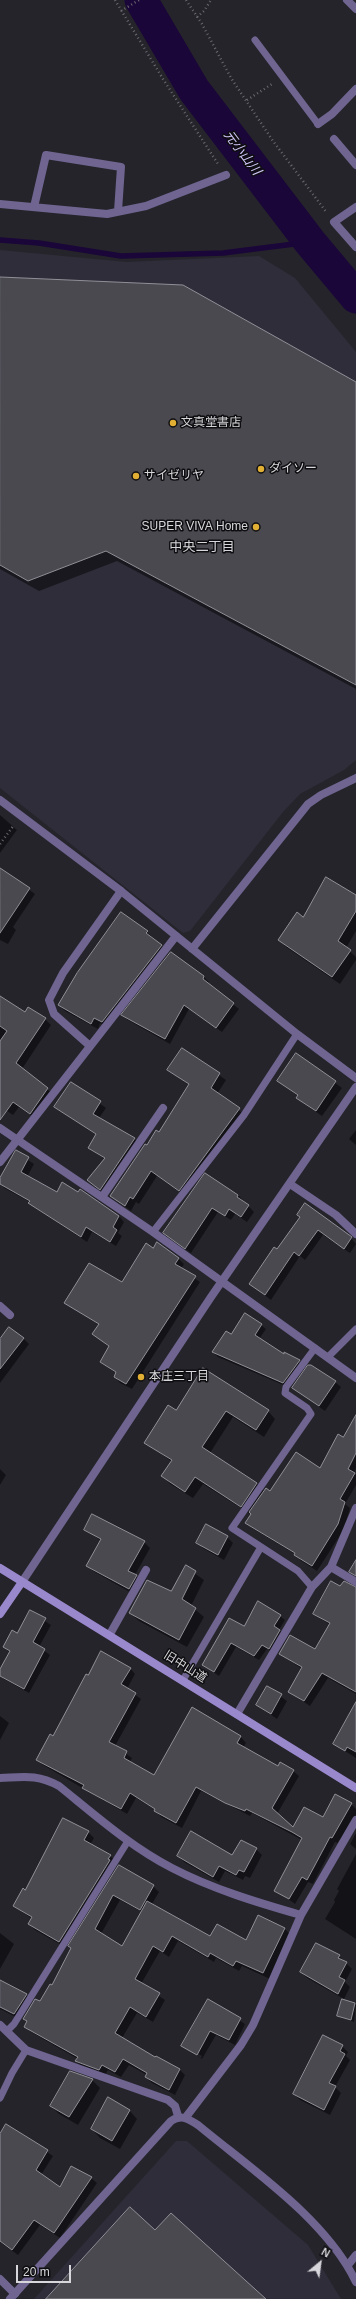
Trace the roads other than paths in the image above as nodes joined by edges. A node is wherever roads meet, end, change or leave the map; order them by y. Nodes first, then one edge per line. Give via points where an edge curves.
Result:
1 (347, 0) edge
2 (356, 9) edge
3 (255, 40) dead end
4 (356, 89) edge
5 (318, 124) joint
6 (334, 139) dead end
7 (356, 165) edge
8 (226, 176) road end
9 (0, 204) edge
10 (34, 207) junction
11 (356, 207) edge
12 (118, 211) junction
13 (356, 247) edge
14 (356, 778) edge
15 (0, 800) edge
16 (121, 891) junction
17 (176, 936) junction
18 (192, 949) junction
19 (297, 1034) junction
20 (90, 1046) junction
21 (356, 1078) edge
22 (356, 1087) edge
23 (163, 1108) dead end
24 (0, 1128) edge
25 (18, 1141) junction
26 (0, 1162) edge
27 (290, 1184) junction
28 (102, 1198) junction
29 (153, 1232) junction
30 (356, 1234) edge
31 (222, 1283) junction
32 (0, 1306) edge
33 (10, 1315) dead end
34 (356, 1330) edge
35 (315, 1348) junction
36 (328, 1357) junction
37 (356, 1378) edge
38 (356, 1508) edge
39 (261, 1547) junction
40 (331, 1567) junction
41 (0, 1568) edge
42 (146, 1570) dead end
43 (22, 1582) junction
44 (356, 1582) edge
45 (312, 1587) junction
46 (0, 1614) edge
47 (110, 1634) junction
48 (183, 1680) junction
49 (237, 1714) junction
50 (0, 1778) edge
51 (356, 1788) edge
52 (356, 1820) edge
53 (128, 1841) junction
54 (301, 1915) junction
55 (0, 2024) edge
56 (8, 2031) junction
57 (26, 2050) junction
58 (0, 2098) edge
59 (182, 2117) junction
60 (356, 2255) edge
61 (348, 2265) junction
62 (0, 2279) edge
63 (356, 2282) edge
64 (12, 2297) edge

1 - 2 street
3 - 5 lane
4 - 5 street via 332,114
6 - 7 street
8 - 12 street via 146,206
9 - 10 street
10 - 12 street via 107,214
10 - 12 street via 46,155 121,167
11 - 13 street via 334,222
14 - 18 street via 308,804
15 - 16 street
16 - 17 street
16 - 20 street via 64,973 49,1000 54,1014
17 - 18 street
17 - 20 street
18 - 19 street
19 - 21 street
19 - 29 lane via 244,1115
20 - 25 street
22 - 27 street
23 - 28 street
24 - 25 street
25 - 26 street
25 - 28 street
27 - 30 street via 336,1215
27 - 31 street
28 - 29 street
29 - 31 street
31 - 35 street
31 - 43 street
32 - 33 street
34 - 36 lane
35 - 36 street
35 - 39 lane via 285,1393 307,1408 311,1414 232,1528
36 - 37 street
38 - 40 street
39 - 45 lane via 298,1571
39 - 48 lane
40 - 44 street
40 - 45 street
41 - 43 main road, 旧中山道
42 - 47 street
43 - 46 main road
43 - 47 main road, 旧中山道
45 - 49 street
47 - 48 main road, 旧中山道
48 - 49 main road, 旧中山道
49 - 51 main road, 旧中山道
50 - 53 street via 33,1776 48,1780
52 - 54 street
53 - 54 street via 173,1869 251,1901
53 - 56 lane
54 - 59 street via 253,2025 241,2045
55 - 56 street
56 - 57 street
57 - 58 lane
57 - 59 street via 168,2100
59 - 61 street via 198,2125 302,2211
59 - 64 street via 170,2121
60 - 61 street
61 - 63 street
62 - 64 street

